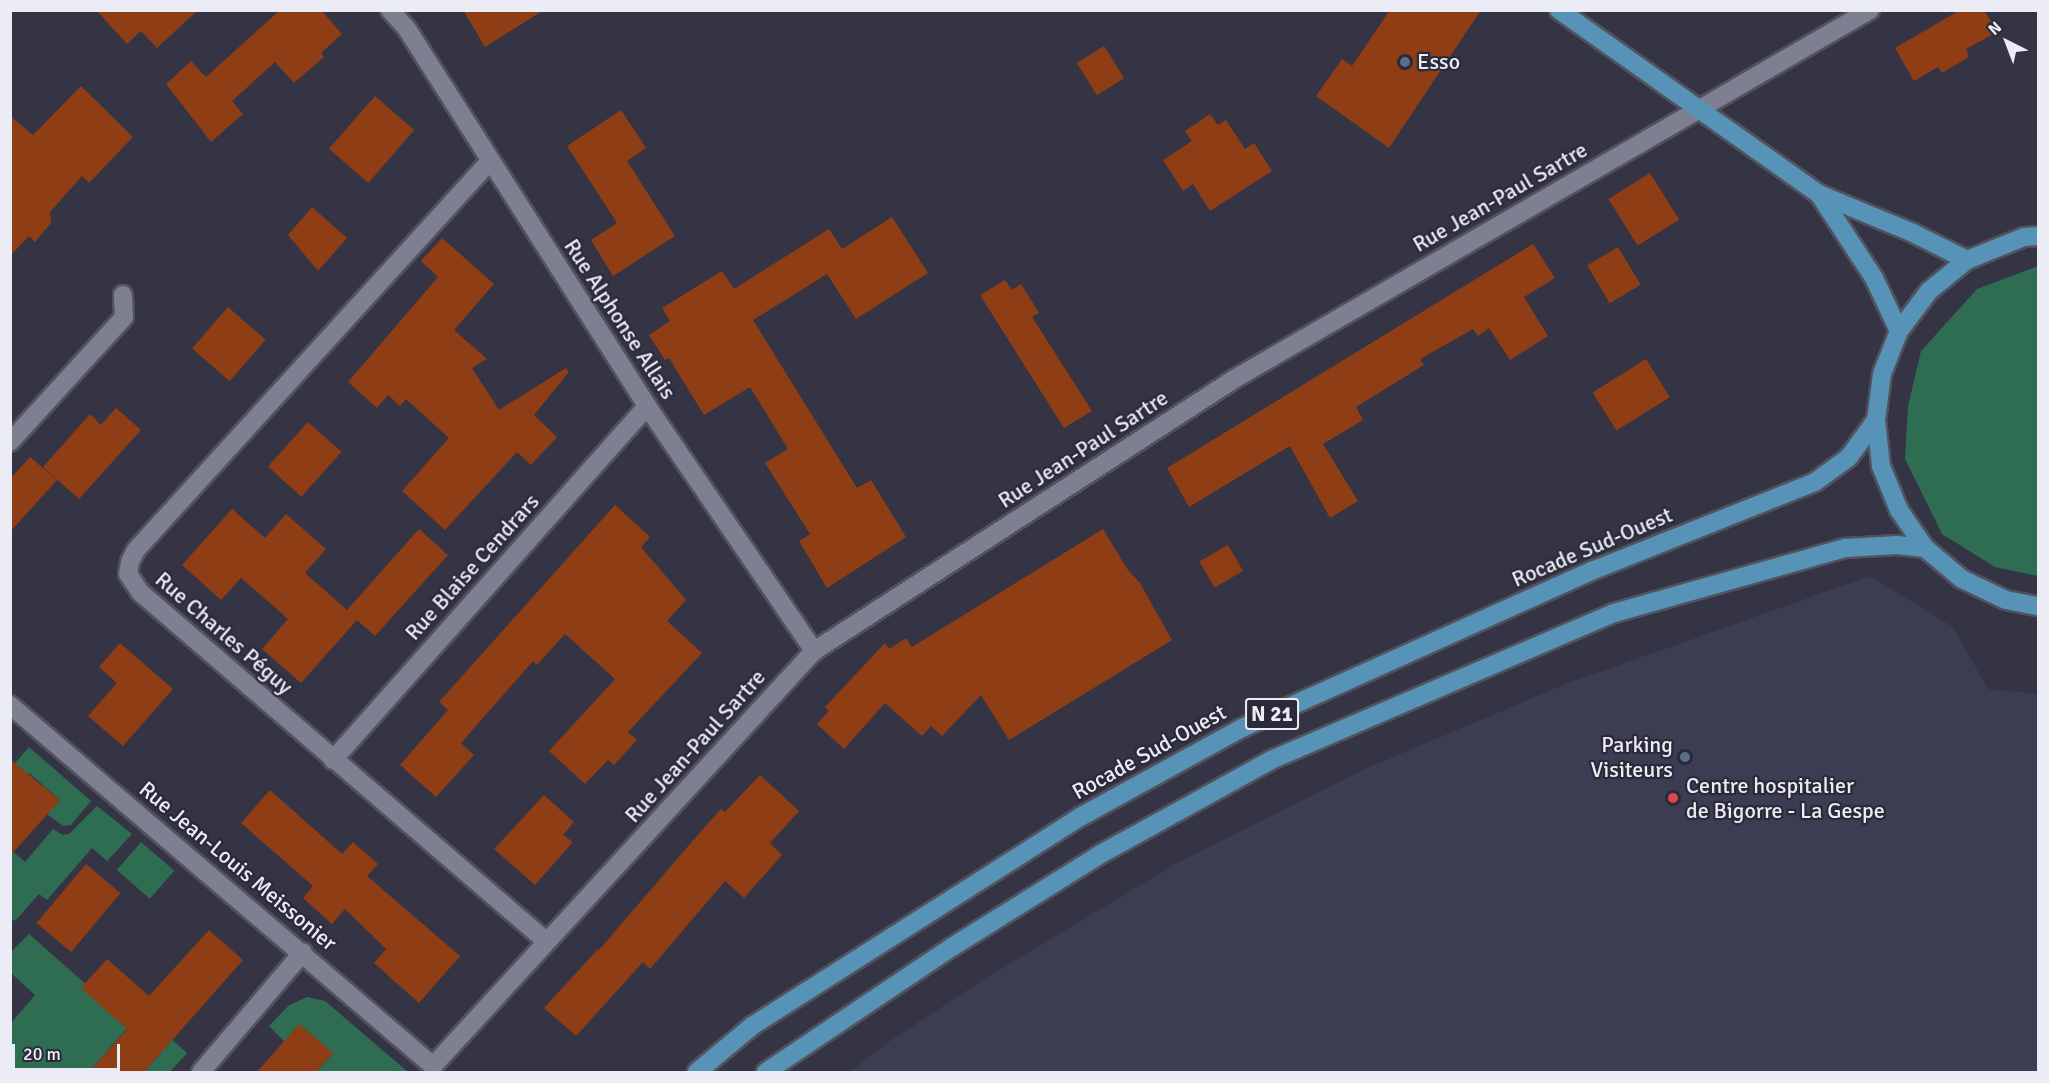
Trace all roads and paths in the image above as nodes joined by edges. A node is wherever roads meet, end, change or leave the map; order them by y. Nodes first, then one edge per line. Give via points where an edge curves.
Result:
1 (390, 10) edge
2 (1559, 10) edge
3 (1870, 10) edge
4 (1698, 109) junction
5 (490, 161) junction
6 (1819, 194) junction
7 (2038, 236) edge
8 (1967, 260) junction
9 (123, 295) dead end
10 (1899, 331) junction
11 (647, 406) junction
12 (1876, 420) junction
13 (10, 442) edge
14 (1925, 548) junction
15 (2038, 606) edge
16 (814, 651) junction
17 (10, 705) edge
18 (333, 760) junction
19 (547, 942) junction
20 (303, 952) junction
21 (433, 1066) joint
22 (201, 1072) edge
23 (697, 1072) edge
24 (766, 1072) edge

1 - 5 street, Rue Alphonse Allais via 407,29
2 - 4 main road
3 - 4 street, Rue Jean-Paul Sartre
4 - 6 main road
4 - 16 street, Rue Jean-Paul Sartre via 1236,378
5 - 11 street, Rue Alphonse Allais
5 - 18 street, Rue Charles Péguy via 136,550 130,562 128,574 141,593
6 - 8 main road
6 - 10 main road via 1874,278
7 - 8 main road via 2024,237
8 - 10 main road via 1929,291
9 - 13 street via 124,317
10 - 12 main road via 1882,374
11 - 16 street, Rue Alphonse Allais
11 - 18 street, Rue Blaise Cendrars
12 - 14 main road via 1881,466 1899,510
12 - 23 main road, Rocade Sud-Ouest / N 21 via 1849,457 1815,482 1594,570 1242,728 1080,817 752,1026
14 - 15 main road via 1962,579 2006,600
14 - 24 main road, N 21 via 1846,548 1614,612 1271,760 1099,855 952,947
16 - 19 street, Rue Jean-Paul Sartre
17 - 20 street, Rue Jean-Louis Meissonier
18 - 19 street, Rue Charles Péguy
19 - 21 street, Rue Jean-Paul Sartre
20 - 21 street, Rue Jean-Louis Meissonier
20 - 22 street

